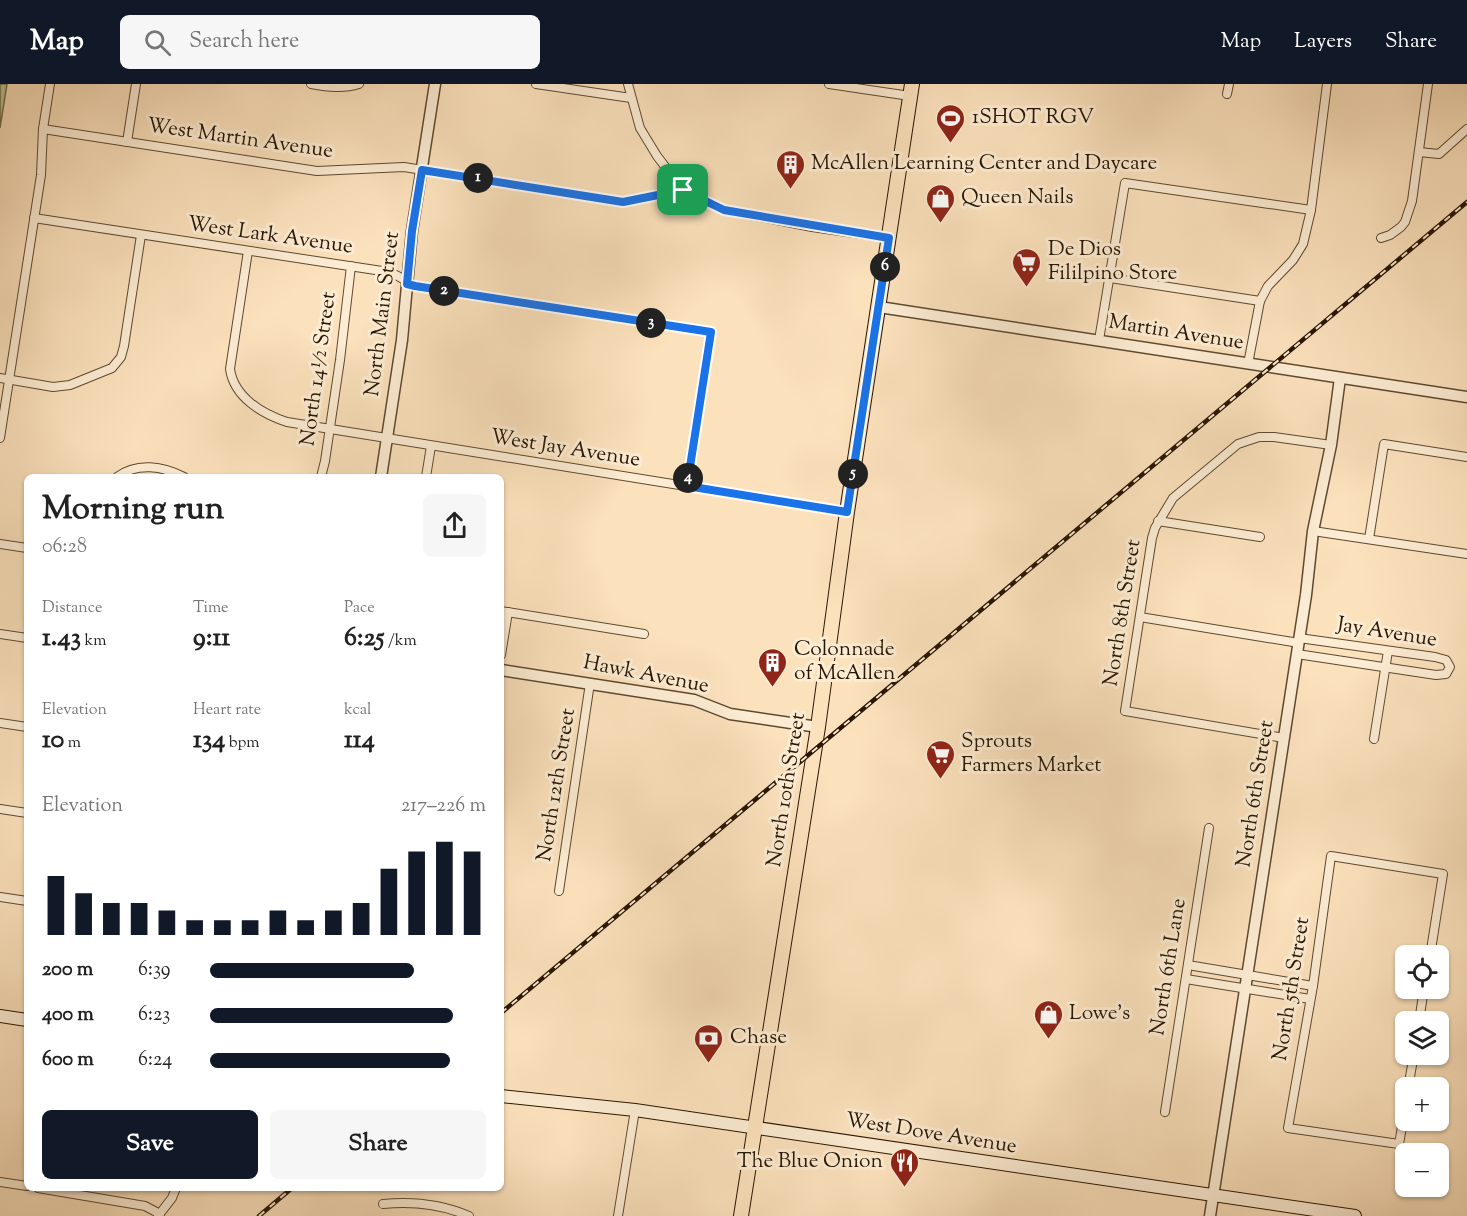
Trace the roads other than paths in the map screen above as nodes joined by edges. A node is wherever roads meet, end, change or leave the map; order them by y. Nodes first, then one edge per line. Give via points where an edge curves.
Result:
1 (50, 84) edge
2 (136, 84) edge
3 (311, 84) edge
4 (359, 84) edge
5 (435, 84) edge
6 (536, 84) edge
7 (628, 84) edge
8 (828, 84) edge
9 (1229, 84) edge
10 (1327, 84) edge
11 (1428, 84) edge
12 (911, 90) edge
13 (1227, 94) dead end
14 (631, 98) junction
15 (43, 129) junction
16 (1467, 129) edge
17 (127, 142) junction
18 (1419, 152) junction
19 (422, 170) junction
20 (683, 190) junction
21 (1311, 210) junction
22 (34, 218) junction
23 (141, 236) junction
24 (889, 238) junction
25 (1381, 238) dead end
26 (248, 251) junction
27 (351, 266) junction
28 (1110, 278) junction
29 (407, 284) junction
30 (1260, 301) junction
31 (879, 307) junction
32 (1099, 340) junction
33 (1248, 364) junction
34 (1340, 378) junction
35 (4, 379) edge
36 (1467, 397) edge
37 (330, 430) junction
38 (0, 438) edge
39 (387, 439) junction
40 (1331, 445) junction
41 (431, 446) junction
42 (1467, 457) edge
43 (123, 474) edge
44 (179, 474) edge
45 (322, 474) edge
46 (381, 474) edge
47 (426, 474) edge
48 (687, 486) junction
49 (847, 512) junction
50 (1158, 521) junction
51 (1313, 531) junction
52 (1260, 537) dead end
53 (1369, 539) junction
54 (0, 544) edge
55 (24, 548) edge
56 (1467, 554) edge
57 (504, 612) edge
58 (1140, 617) junction
59 (0, 634) edge
60 (644, 634) dead end
61 (24, 638) edge
62 (1298, 645) junction
63 (1388, 651) junction
64 (1385, 667) junction
65 (504, 670) edge
66 (590, 683) junction
67 (0, 723) edge
68 (24, 727) edge
69 (818, 727) junction
70 (1284, 738) junction
71 (1374, 739) dead end
72 (0, 808) edge
73 (24, 812) edge
74 (1209, 828) dead end
75 (559, 891) dead end
76 (0, 897) edge
77 (24, 901) edge
78 (1432, 945) edge
79 (1188, 965) junction
80 (1247, 975) junction
81 (1186, 979) junction
82 (1312, 986) junction
83 (1245, 989) junction
84 (1310, 999) junction
85 (0, 1016) edge
86 (24, 1020) edge
87 (504, 1096) edge
88 (635, 1110) junction
89 (1165, 1112) dead end
90 (753, 1128) junction
91 (1401, 1131) edge
92 (0, 1182) edge
93 (24, 1186) edge
94 (56, 1191) edge
95 (175, 1191) edge
96 (1214, 1194) junction
97 (383, 1204) dead end
98 (159, 1215) edge
99 (469, 1216) edge
100 (618, 1216) edge
101 (741, 1216) edge
102 (1210, 1216) edge
103 (1355, 1216) edge

1 - 15 street
2 - 17 street
3 - 4 street via 333,88
5 - 19 street, North Main Street
6 - 14 street
7 - 14 street
8 - 12 street
9 - 13 street
10 - 21 street
11 - 18 street
12 - 24 main road, North 10th Street
14 - 20 street via 640,128
15 - 17 street, West Martin Avenue
15 - 22 street
16 - 18 street via 1439,154
17 - 19 street, West Martin Avenue via 317,171 396,166
18 - 25 street via 1405,222 1397,231
19 - 20 street, West Martin Avenue via 623,202
19 - 29 street, North Main Street
20 - 24 street via 724,210
21 - 28 street via 1125,183
21 - 30 street via 1302,244
22 - 23 street, West Lark Avenue
22 - 35 street
23 - 26 street, West Lark Avenue
23 - 35 street via 123,351 112,368 62,387
24 - 31 main road, North 10th Street
26 - 27 street, West Lark Avenue
26 - 37 street, West Jay Avenue via 230,369 232,382 264,413
27 - 29 street, West Lark Avenue via 396,275
27 - 37 street, North 14½ Street
28 - 30 street
28 - 32 street
29 - 39 street, North Main Street
29 - 48 street, West Lark Avenue via 711,332
30 - 33 street
31 - 32 street, Martin Avenue
31 - 49 main road, North 10th Street
32 - 33 street, Martin Avenue
33 - 34 street, Martin Avenue
34 - 36 street, Martin Avenue
34 - 40 street, North 6th Street
35 - 38 street
37 - 39 street, West Jay Avenue
37 - 45 street, North 14½ Street
39 - 41 street, West Jay Avenue
39 - 46 street, North Main Street
40 - 50 street, North 8th Street via 1274,437 1238,444 1173,498
40 - 51 street, North 6th Street
41 - 47 street
41 - 48 street, West Jay Avenue
42 - 53 street via 1384,444
43 - 44 street via 147,467
48 - 49 street, West Jay Avenue
49 - 69 main road, North 10th Street
50 - 52 street
50 - 58 street, North 8th Street
51 - 53 street
51 - 62 street, North 6th Street
53 - 56 street
54 - 55 street
57 - 60 street
58 - 62 street, Jay Avenue
58 - 70 street, North 8th Street via 1125,711
59 - 61 street
62 - 63 street, Jay Avenue
62 - 64 street, Jay Avenue
62 - 70 street, North 6th Street
63 - 64 street
63 - 64 street, Jay Avenue via 1446,660 1450,667 1441,675
64 - 71 street
65 - 66 street, Hawk Avenue
66 - 69 street, Hawk Avenue via 694,700 730,714
66 - 75 street, North 12th Street
67 - 68 street
69 - 90 main road, North 10th Street
70 - 80 street, North 6th Street
72 - 73 street
74 - 79 street, North 6th Lane
76 - 77 street
78 - 82 street, North 5th Street via 1443,874 1331,856
79 - 80 street
79 - 81 street, North 6th Lane
80 - 82 street
80 - 83 street, North 6th Street
81 - 83 street
81 - 89 street, North 6th Lane
82 - 84 street, North 5th Street
83 - 84 street
83 - 96 street, North 6th Street
84 - 91 street, North 5th Street via 1288,1128 1399,1144
85 - 86 main road
87 - 88 main road, West Dove Avenue
88 - 90 main road, West Dove Avenue
88 - 100 street
90 - 96 main road, West Dove Avenue
90 - 101 main road, North 10th Street
92 - 93 street
94 - 98 street via 145,1206
95 - 98 street
96 - 102 street, North 6th Street
96 - 103 main road, West Dove Avenue
97 - 99 street via 435,1205

